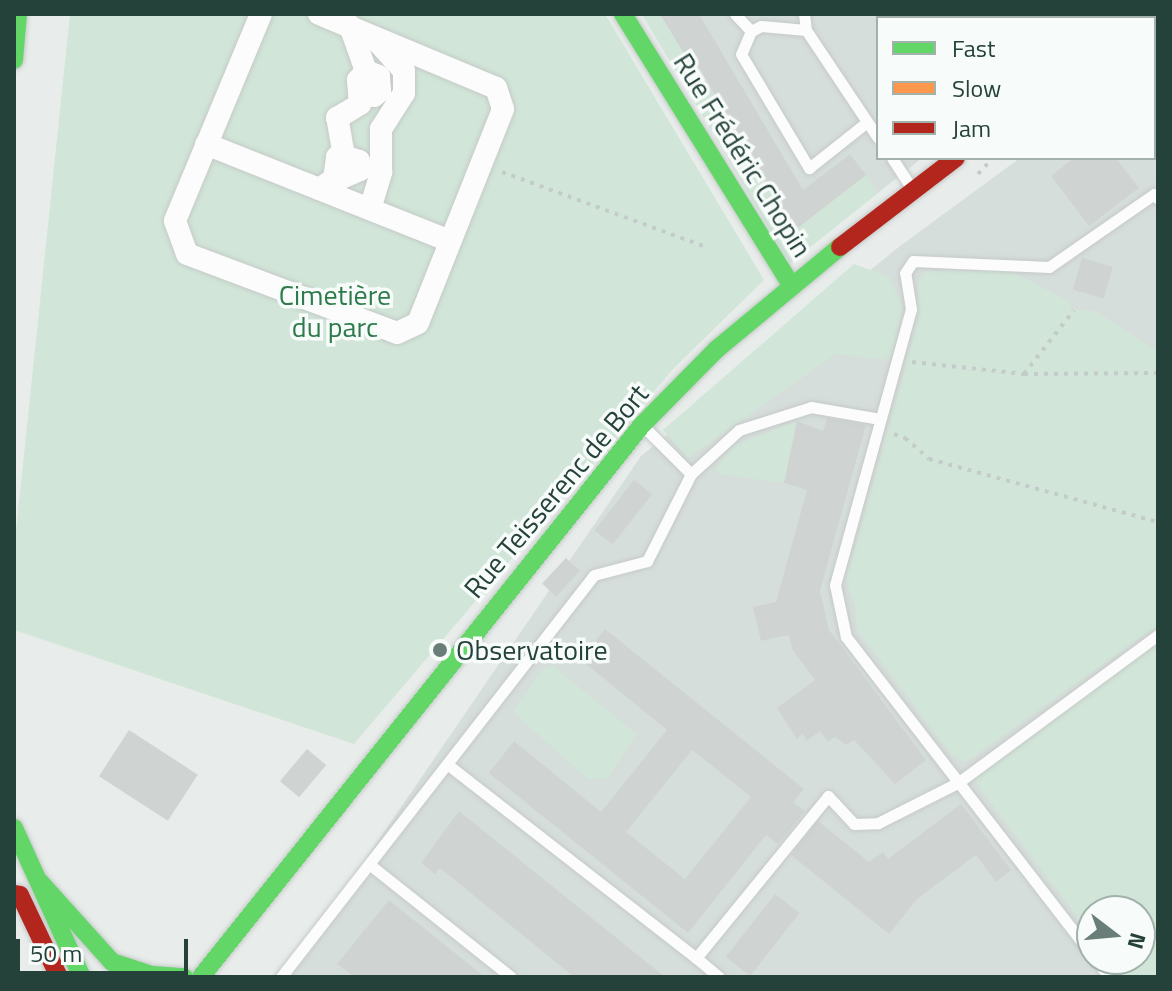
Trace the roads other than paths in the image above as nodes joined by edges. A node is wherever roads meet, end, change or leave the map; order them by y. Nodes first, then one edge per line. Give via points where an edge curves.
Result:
1 (18, 14) edge
2 (261, 14) edge
3 (623, 14) edge
4 (735, 14) edge
5 (804, 14) edge
6 (323, 15) edge
7 (350, 26) junction
8 (806, 30) junction
9 (751, 31) junction
10 (372, 36) junction
11 (14, 60) edge
12 (867, 122) junction
13 (876, 135) edge
14 (206, 144) junction
15 (893, 160) edge
16 (953, 160) edge
17 (319, 189) junction
18 (913, 191) junction
19 (1157, 194) edge
20 (370, 209) junction
21 (450, 241) junction
22 (791, 285) junction
23 (879, 424) junction
24 (642, 425) junction
25 (691, 474) junction
26 (1158, 635) edge
27 (447, 764) junction
28 (959, 782) junction
29 (14, 828) edge
30 (369, 864) junction
31 (40, 882) junction
32 (14, 894) edge
33 (14, 919) edge
34 (1076, 935) edge
35 (220, 949) junction
36 (696, 958) junction
37 (286, 975) edge
38 (39, 977) edge
39 (59, 977) edge
40 (82, 977) edge
41 (184, 977) edge
42 (201, 977) edge
43 (511, 977) edge
44 (719, 977) edge

1 - 11 street
2 - 14 street
3 - 22 street, Rue Frédéric Chopin
4 - 9 lane
5 - 8 lane
6 - 7 street
7 - 10 street
7 - 17 street via 366,71 379,76 380,91 357,102 358,128
8 - 9 lane via 761,26
8 - 12 lane
9 - 12 lane via 741,54 809,168
10 - 20 street via 404,71 404,93 381,129 381,172
10 - 21 street via 496,88 503,109
12 - 13 lane
14 - 17 street
14 - 21 street via 175,221 187,254 397,333 418,323
15 - 18 lane
16 - 18 street, Rue Teisserenc de Bort
17 - 20 street
18 - 22 street, Rue Teisserenc de Bort
19 - 23 lane via 1049,267 913,261 905,273 911,309
20 - 21 street
22 - 24 street, Rue Teisserenc de Bort via 717,349
23 - 25 lane via 811,407 739,430
23 - 28 lane via 835,585 846,637
24 - 25 lane
24 - 35 street, Rue Teisserenc de Bort
25 - 27 lane via 647,561 594,575
26 - 28 lane
27 - 30 lane
27 - 36 lane
28 - 34 lane
28 - 36 lane via 878,823 854,824 828,796
29 - 31 street
30 - 37 lane
30 - 43 lane
31 - 40 street
31 - 41 street via 112,962 152,975
32 - 39 street via 20,895
33 - 38 street
35 - 41 street, Rue Teisserenc de Bort
35 - 42 street, Rue Teisserenc de Bort
36 - 44 lane

